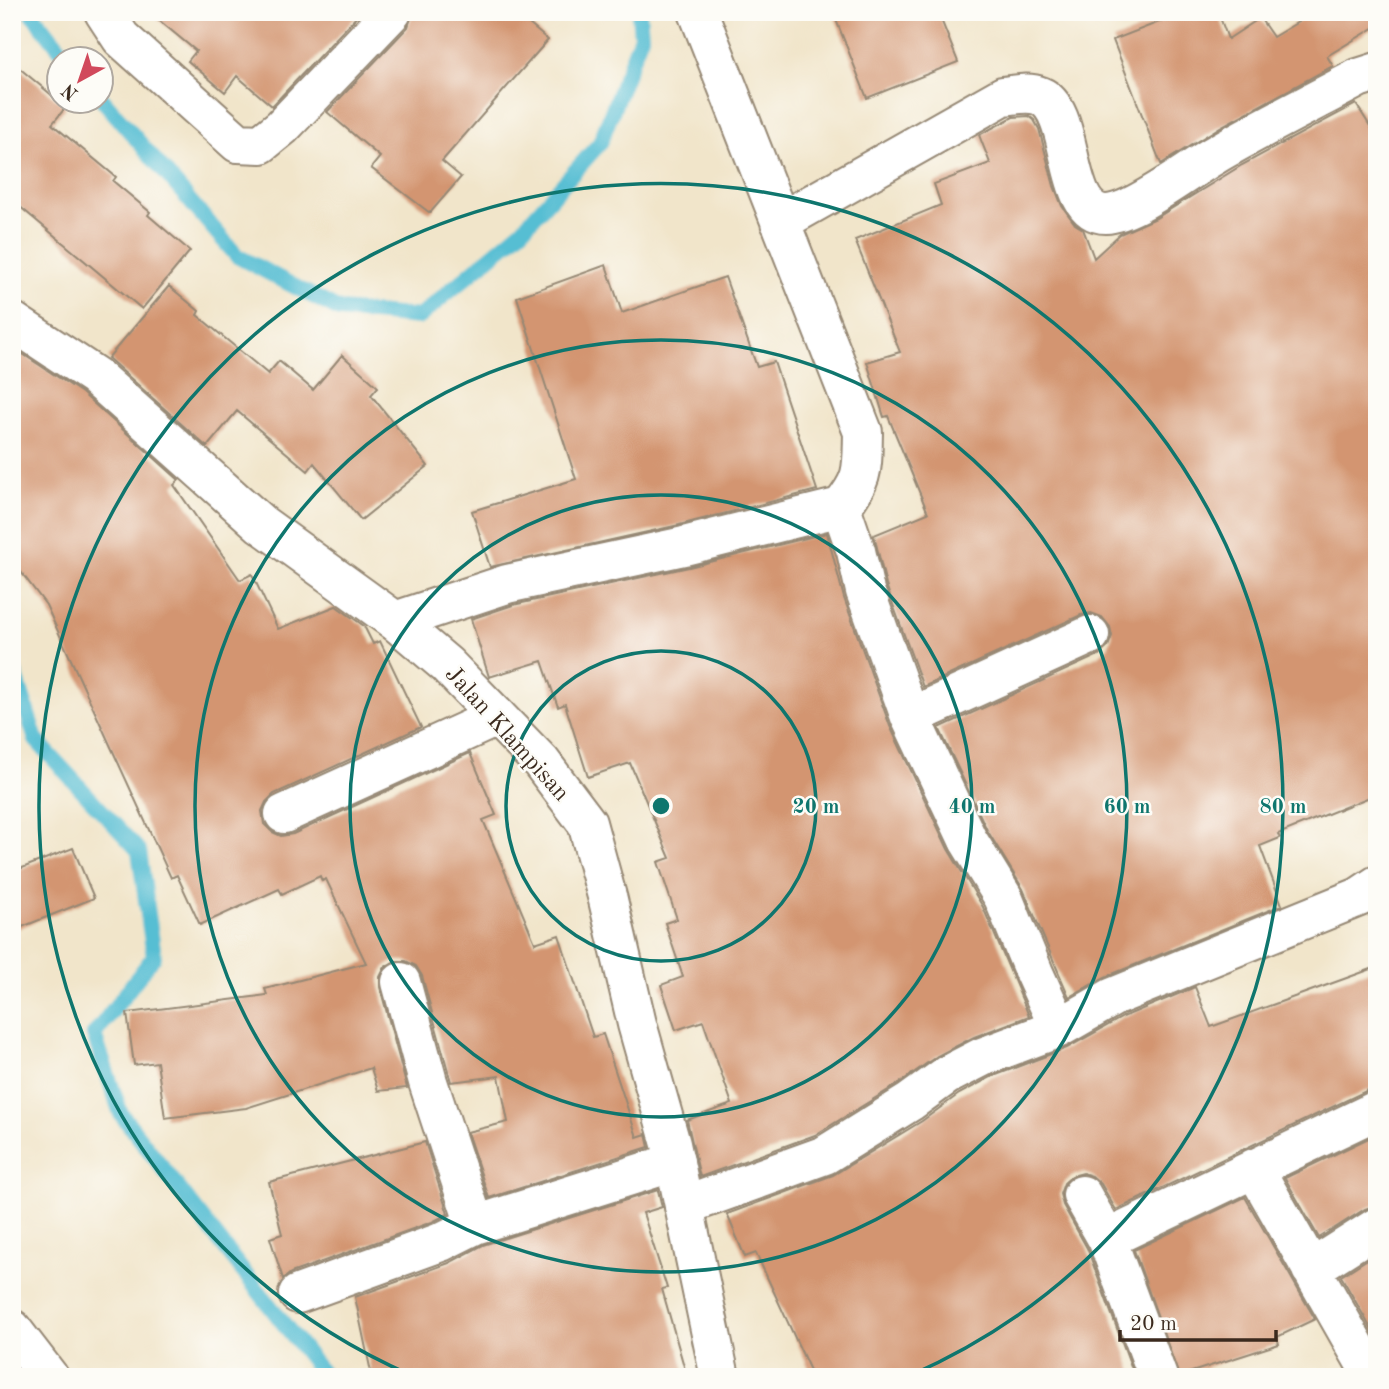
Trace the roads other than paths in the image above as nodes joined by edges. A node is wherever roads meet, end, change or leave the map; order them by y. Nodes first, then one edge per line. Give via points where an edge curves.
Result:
1 (104, 12) edge
2 (392, 12) edge
3 (698, 12) edge
4 (1371, 84) edge
5 (780, 222) junction
6 (12, 321) edge
7 (841, 508) junction
8 (395, 621) junction
9 (1090, 635) dead end
10 (497, 717) junction
11 (909, 717) junction
12 (284, 814) dead end
13 (1377, 885) edge
14 (401, 982) dead end
15 (1059, 1028) junction
16 (1377, 1110) edge
17 (675, 1162) junction
18 (1254, 1168) junction
19 (1082, 1195) dead end
20 (684, 1206) junction
21 (475, 1225) junction
22 (1377, 1227) edge
23 (1107, 1240) junction
24 (1311, 1269) junction
25 (298, 1294) dead end
26 (12, 1329) edge
27 (49, 1377) edge
28 (720, 1377) edge
29 (1158, 1377) edge
30 (1373, 1377) edge

1 - 2 main road via 121,38 238,143 261,144
3 - 5 main road
4 - 5 main road via 1213,156 1119,212 1104,214 1084,202 1059,118 1043,97 1029,93 1003,96
5 - 7 main road via 863,432 858,487
6 - 8 main road, Jalan Klampisan via 95,376 261,524
7 - 8 main road via 507,584
7 - 11 main road
8 - 10 main road, Jalan Klampisan via 447,665
9 - 11 main road
10 - 12 main road
10 - 17 main road, Jalan Klampisan via 541,762 587,823
11 - 15 main road via 968,840 1003,897
13 - 15 main road via 1359,897 1112,997
14 - 21 main road
15 - 20 main road via 947,1075 825,1155
16 - 18 main road
17 - 20 main road, Jalan Klampisan
17 - 21 main road
18 - 23 main road
18 - 24 main road
19 - 23 main road
20 - 28 main road, Jalan Klampisan
21 - 25 main road
22 - 24 main road
23 - 29 main road
24 - 30 main road
26 - 27 main road

